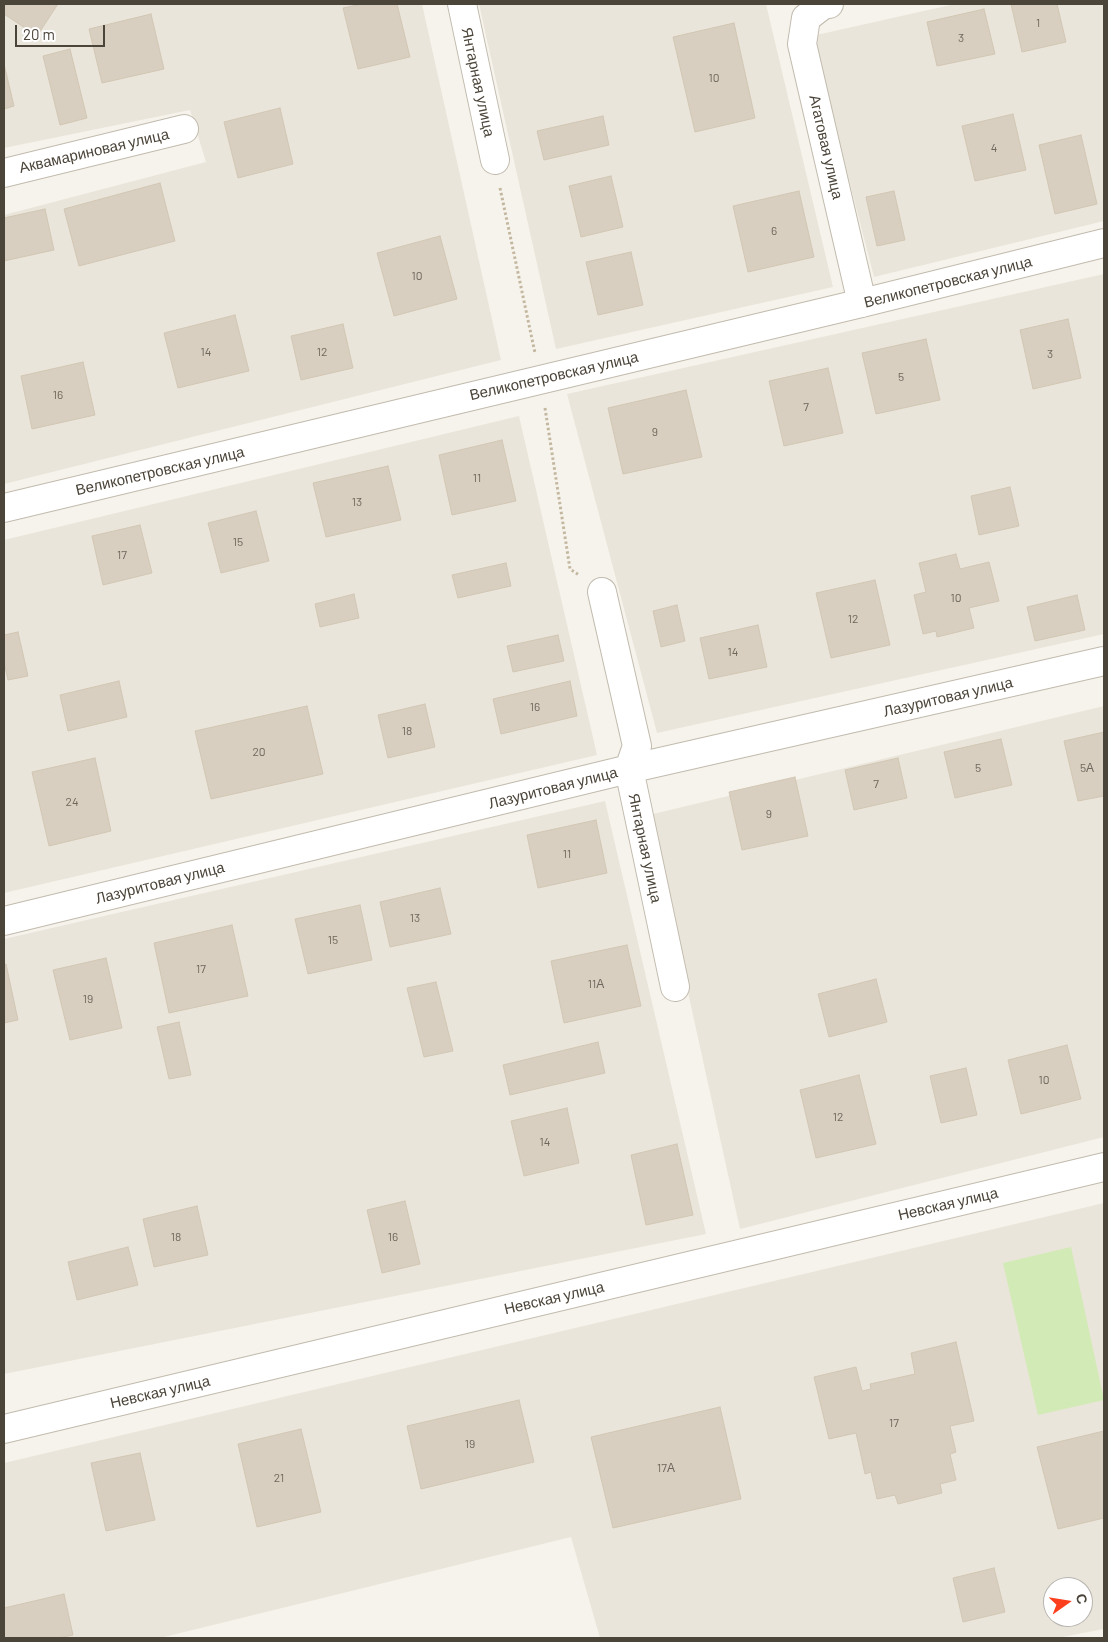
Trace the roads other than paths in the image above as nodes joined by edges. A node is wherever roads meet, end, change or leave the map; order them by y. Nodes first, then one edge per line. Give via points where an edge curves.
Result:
1 (462, 4) edge
2 (829, 4) edge
3 (184, 130) dead end
4 (495, 160) dead end
5 (4, 173) edge
6 (1104, 243) edge
7 (862, 303) junction
8 (4, 508) edge
9 (602, 592) dead end
10 (1104, 661) edge
11 (629, 770) junction
12 (4, 921) edge
13 (675, 987) dead end
14 (1104, 1167) edge
15 (4, 1429) edge

1 - 4 street, Янтарная улица
2 - 7 street, Агатовая улица via 806,18 802,44
3 - 5 street, Аквамариновая улица
6 - 7 street, Великопетровская улица
7 - 8 street, Великопетровская улица
9 - 11 street via 637,746
10 - 11 street, Лазуритовая улица
11 - 12 street, Лазуритовая улица
11 - 13 street, Янтарная улица
14 - 15 street, Невская улица

